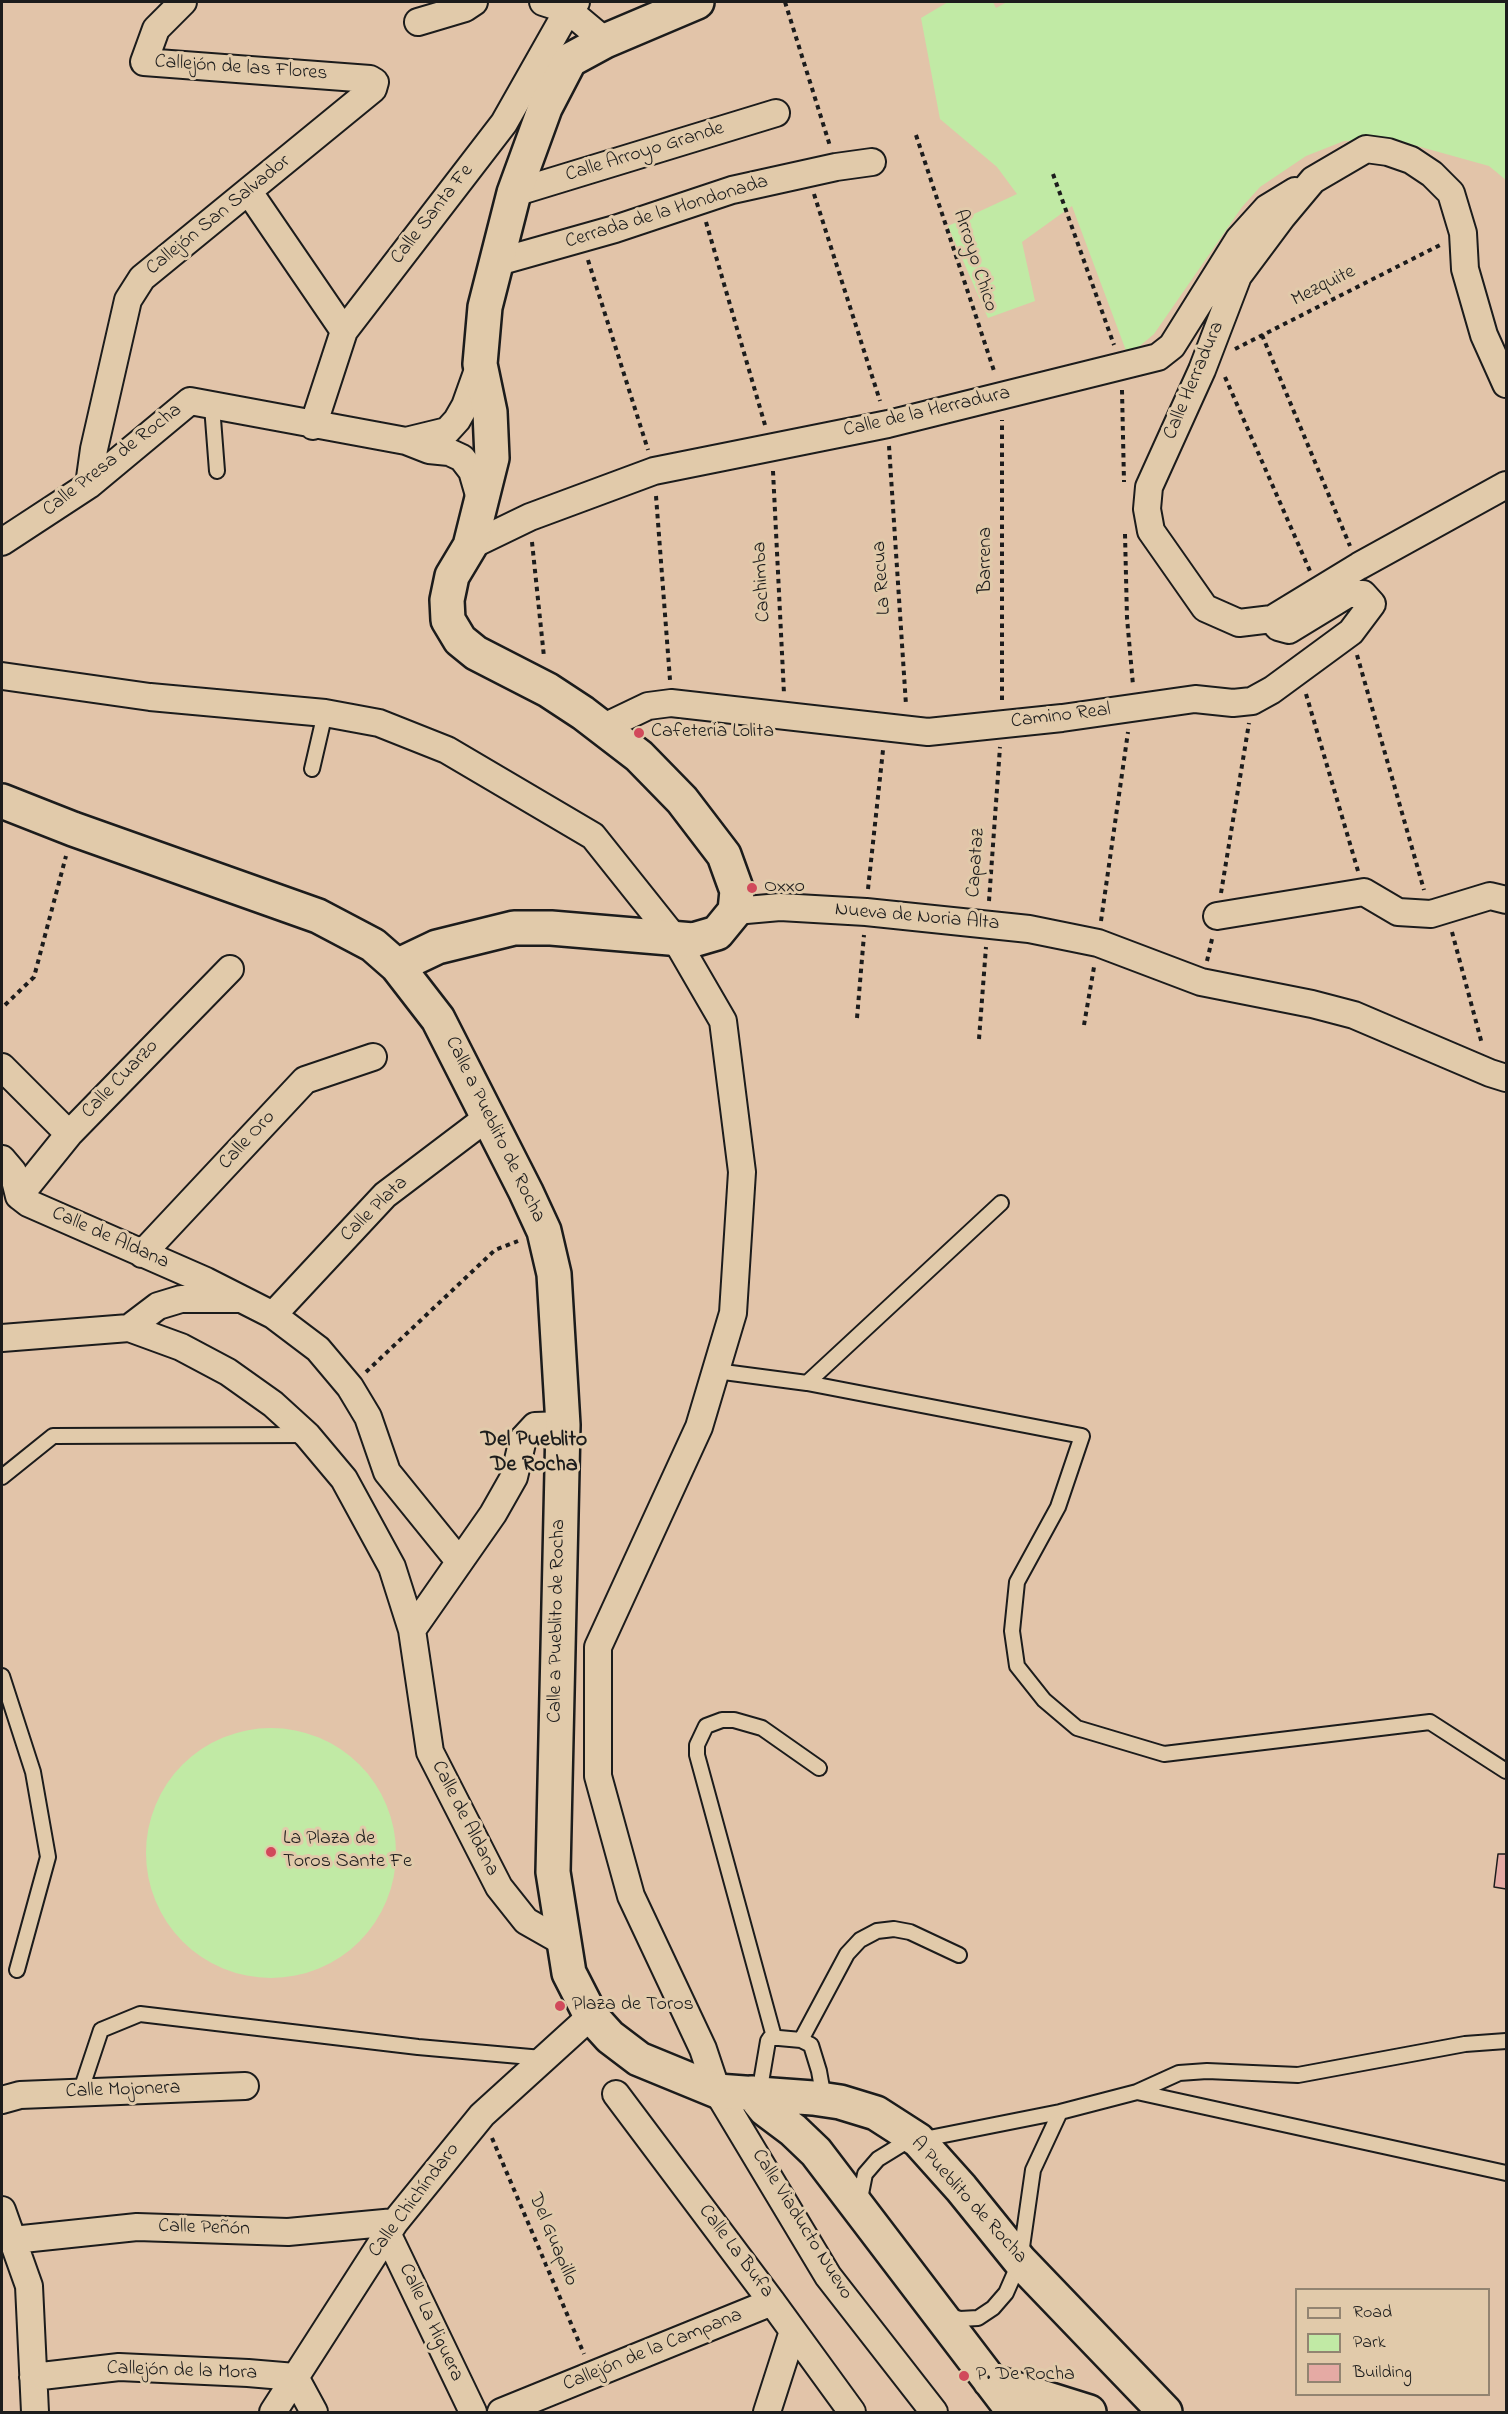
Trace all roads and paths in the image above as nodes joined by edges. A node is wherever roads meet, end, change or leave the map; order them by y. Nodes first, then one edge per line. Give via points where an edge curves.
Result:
1 (183, 2) edge
2 (474, 2) edge
3 (543, 2) edge
4 (697, 2) edge
5 (785, 2) edge
6 (572, 6) edge
7 (418, 22) dead end
8 (605, 41) junction
9 (375, 82) joint
10 (776, 113) dead end
11 (916, 135) dead end
12 (872, 162) dead end
13 (836, 167) junction
14 (807, 174) junction
15 (1053, 174) dead end
16 (1313, 180) junction
17 (249, 192) junction
18 (514, 193) junction
19 (699, 199) junction
20 (1463, 233) junction
21 (581, 240) junction
22 (498, 262) junction
23 (344, 331) junction
24 (1262, 335) junction
25 (480, 364) junction
26 (1209, 364) junction
27 (1122, 367) junction
28 (1506, 384) edge
29 (1002, 396) junction
30 (212, 406) junction
31 (888, 424) junction
32 (313, 426) junction
33 (406, 441) junction
34 (772, 447) junction
35 (217, 471) dead end
36 (654, 471) junction
37 (1506, 484) edge
38 (89, 485) junction
39 (481, 502) junction
40 (530, 517) junction
41 (2, 542) edge
42 (470, 546) junction
43 (1359, 566) junction
44 (1319, 591) junction
45 (1272, 620) junction
46 (1351, 632) junction
47 (1299, 670) junction
48 (2, 676) edge
49 (548, 690) junction
50 (1252, 701) junction
51 (672, 703) junction
52 (1131, 707) junction
53 (325, 713) junction
54 (785, 716) junction
55 (1001, 724) junction
56 (602, 728) junction
57 (896, 728) junction
58 (312, 769) dead end
59 (2, 801) edge
60 (74, 829) junction
61 (1364, 892) junction
62 (1506, 900) edge
63 (735, 911) junction
64 (866, 912) junction
65 (1438, 912) junction
66 (1217, 916) junction
67 (988, 924) junction
68 (676, 940) junction
69 (1098, 943) junction
70 (397, 966) junction
71 (230, 969) dead end
72 (1201, 982) junction
73 (5, 1005) dead end
74 (857, 1018) dead end
75 (1084, 1025) dead end
76 (979, 1039) dead end
77 (373, 1056) dead end
78 (2, 1067) edge
79 (1498, 1076) edge
80 (488, 1118) junction
81 (69, 1134) junction
82 (2, 1159) edge
83 (19, 1196) junction
84 (1001, 1203) dead end
85 (544, 1231) junction
86 (142, 1254) junction
87 (241, 1299) junction
88 (273, 1315) junction
89 (129, 1328) junction
90 (2, 1338) edge
91 (716, 1371) junction
92 (807, 1383) junction
93 (350, 1387) junction
94 (562, 1425) junction
95 (307, 1435) junction
96 (2, 1477) edge
97 (459, 1561) junction
98 (412, 1630) junction
99 (2, 1676) edge
100 (819, 1768) dead end
101 (1506, 1771) edge
102 (563, 1942) junction
103 (959, 1955) dead end
104 (17, 1970) dead end
105 (591, 2016) junction
106 (774, 2037) junction
107 (801, 2040) junction
108 (1506, 2041) edge
109 (542, 2058) junction
110 (245, 2085) dead end
111 (717, 2091) junction
112 (80, 2092) junction
113 (1137, 2092) junction
114 (756, 2093) junction
115 (616, 2094) dead end
116 (2, 2100) edge
117 (824, 2100) junction
118 (1060, 2112) junction
119 (482, 2115) junction
120 (918, 2140) junction
121 (1506, 2173) edge
122 (2, 2210) edge
123 (869, 2222) junction
124 (391, 2227) junction
125 (13, 2240) junction
126 (1020, 2260) junction
127 (772, 2302) junction
128 (939, 2313) junction
129 (793, 2331) junction
130 (594, 2376) junction
131 (33, 2377) junction
132 (295, 2377) junction
133 (990, 2381) junction
134 (35, 2412) edge
135 (273, 2412) edge
136 (314, 2412) edge
137 (473, 2412) edge
138 (501, 2412) edge
139 (767, 2412) edge
140 (852, 2412) edge
141 (934, 2412) edge
142 (1014, 2412) edge
143 (1089, 2412) edge
144 (1166, 2412) edge

1 - 9 street, Callejón de las Flores via 156,29 144,62
2 - 7 street
3 - 6 street
4 - 8 street
5 - 13 path
6 - 8 street
6 - 23 street, Calle Santa Fe via 504,123
8 - 18 street via 570,60 545,108
9 - 17 street, Callejón San Salvador via 373,88
10 - 18 street, Calle Arroyo Grande
11 - 29 path, Arroyo Chico
12 - 13 street, Cerrada de la Hondonada
13 - 14 street, Cerrada de la Hondonada
14 - 19 street, Cerrada de la Hondonada
14 - 31 path, La Recua
15 - 27 path
16 - 20 street, Calle Herradura via 1366,149 1411,160 1451,193
16 - 26 street, Calle Herradura via 1238,276
16 - 27 street, Calle de la Herradura via 1267,208 1239,239 1172,346 1158,357
17 - 23 street
17 - 38 street, Callejón San Salvador via 142,278 128,300
18 - 22 street
19 - 21 street, Cerrada de la Hondonada
19 - 34 path, Cachimba
20 - 24 path, Mezquite
20 - 28 street, Calle Herradura via 1465,269 1484,335
21 - 22 street, Cerrada de la Hondonada
21 - 36 path
22 - 25 street via 485,307
23 - 32 street, Calle Santa Fe
24 - 26 path, Mezquite
24 - 43 path
25 - 33 street, Calle Presa de Rocha via 465,406 447,431
25 - 39 street via 490,412 492,458
26 - 44 path
26 - 45 street, Calle Herradura via 1149,487 1151,531 1205,608 1239,623
27 - 29 street, Calle de la Herradura
29 - 31 street, Calle de la Herradura
29 - 55 path, Barrena
30 - 32 street, Calle Presa de Rocha
30 - 35 lane
30 - 38 street, Calle Presa de Rocha via 190,401
31 - 34 street, Calle de la Herradura
31 - 57 path, La Recua
32 - 33 street, Calle Presa de Rocha
33 - 39 street, Calle Presa de Rocha via 462,458 472,471
34 - 36 street, Calle de la Herradura
34 - 54 path, Cachimba
36 - 40 street, Calle de la Herradura
36 - 51 path
37 - 43 street, Calle Herradura
38 - 41 street, Calle Presa de Rocha
39 - 42 street
40 - 42 street, Calle de la Herradura
40 - 49 path
42 - 49 street via 452,576 448,620 460,640 476,654
43 - 44 street, Calle Herradura
44 - 45 street, Calle Herradura
45 - 46 street, Camino Real via 1289,630 1348,594 1364,594 1372,604
46 - 47 street, Camino Real
46 - 65 path
47 - 50 street, Camino Real
47 - 61 path
48 - 53 street, Calle Viaducto Nuevo via 150,697
49 - 56 street
50 - 52 street, Camino Real via 1195,699
50 - 66 path
51 - 54 street, Camino Real
51 - 56 street, Camino Real via 648,706
52 - 55 street, Camino Real
52 - 69 path
53 - 58 lane
53 - 68 street, Calle Viaducto Nuevo via 379,723 447,750 593,836
54 - 57 street, Camino Real
55 - 57 street, Camino Real via 928,732
55 - 67 path, Capataz
56 - 63 street via 639,756 682,800 724,855 737,891
57 - 64 path, La Recua
59 - 60 street, Calle a Pueblito de Rocha
60 - 70 street, Calle a Pueblito de Rocha via 318,916 373,945
60 - 73 path via 34,977
61 - 65 street via 1398,912
61 - 66 street
62 - 65 street via 1490,896
63 - 64 street, Nueva de Noria Alta via 780,908
63 - 68 street via 717,933
64 - 67 street, Nueva de Noria Alta
64 - 74 path, La Recua
65 - 79 path
66 - 72 path
67 - 69 street, Nueva de Noria Alta via 1029,928
67 - 76 path, Capataz
68 - 70 street via 514,928 437,947
68 - 91 street, Calle Viaducto Nuevo via 723,1021 742,1172 733,1313
69 - 72 street, Nueva de Noria Alta
69 - 75 path
70 - 80 street, Calle a Pueblito de Rocha via 438,1019
71 - 81 street, Calle Cuarzo
72 - 79 street, Nueva de Noria Alta via 1354,1015
77 - 86 street, Calle Oro via 306,1080
78 - 81 street
80 - 85 street, Calle a Pueblito de Rocha
80 - 88 street, Calle Plata via 385,1195
81 - 83 street, Calle Cuarzo
82 - 83 street via 13,1172
83 - 86 street, Calle de Aldana
84 - 92 lane
85 - 93 path via 495,1250
85 - 94 street, Calle a Pueblito de Rocha via 555,1286
86 - 87 street, Calle de Aldana
87 - 88 street, Calle de Aldana
87 - 89 street, Calle de Aldana via 181,1299 158,1306
88 - 93 street, Calle de Aldana via 318,1349
89 - 90 street, Calle de Aldana
89 - 95 street, Calle de Aldana via 181,1347 228,1372 273,1404
91 - 92 lane
91 - 111 street, Calle Viaducto Nuevo via 699,1427 598,1647 598,1776 631,1896 703,2049
92 - 101 lane via 1082,1436 1058,1507 1017,1582 1012,1631 1017,1666 1044,1700 1077,1728 1164,1754 1430,1722
93 - 97 street, Calle de Aldana via 368,1417 387,1472
94 - 97 street via 535,1426 523,1439 514,1477
94 - 102 street, Calle a Pueblito de Rocha via 553,1872
95 - 96 lane via 53,1436
95 - 98 street, Calle de Aldana via 344,1479 392,1567
97 - 98 street
98 - 102 street, Calle de Aldana via 430,1752 499,1887 526,1921
99 - 104 lane via 33,1772 48,1857
100 - 106 lane via 762,1728 735,1720 706,1726 697,1745
102 - 105 street, Calle a Pueblito de Rocha via 569,1973
103 - 107 lane via 910,1932 894,1929 877,1931 860,1940 847,1954
105 - 109 street, Calle Chichíndaro
105 - 111 street, Calle a Pueblito de Rocha via 639,2059
106 - 107 lane
106 - 114 lane via 768,2041
107 - 117 lane via 811,2045 816,2057
108 - 113 lane via 1465,2044 1298,2075 1179,2073
109 - 112 lane via 140,2014 101,2030
109 - 119 street, Calle Chichíndaro
110 - 112 street, Calle Mojonera
111 - 114 street, A Pueblito de Rocha
111 - 141 street, Calle Viaducto Nuevo via 828,2276
112 - 116 street, Calle Mojonera via 20,2095
113 - 118 lane
113 - 121 lane
114 - 117 street, A Pueblito de Rocha
114 - 123 street via 765,2109 816,2152
115 - 127 street, Calle La Bufa
117 - 120 street, A Pueblito de Rocha via 876,2113
118 - 120 lane
118 - 126 lane via 1033,2170
119 - 124 street, Calle Chichíndaro
119 - 130 path, Del Guapillo
120 - 123 lane via 893,2149 865,2174 861,2194
120 - 126 street, A Pueblito de Rocha
122 - 125 street
123 - 128 street
124 - 125 street, Calle Peñón via 288,2232 137,2227
124 - 132 street, Calle Chichíndaro
124 - 137 street, Calle La Higuera
125 - 131 street via 29,2286
126 - 128 lane via 1006,2293 978,2318 960,2319
126 - 144 street, A Pueblito de Rocha
127 - 129 street, Calle La Bufa
127 - 130 street, Callejón de la Campana
128 - 133 street
129 - 139 street
129 - 140 street, Calle La Bufa
130 - 138 street, Callejón de la Campana
131 - 132 street, Callejón de la Mora via 120,2367
131 - 134 street
132 - 135 street, Calle Chichíndaro
132 - 136 street
133 - 142 street
133 - 143 street

